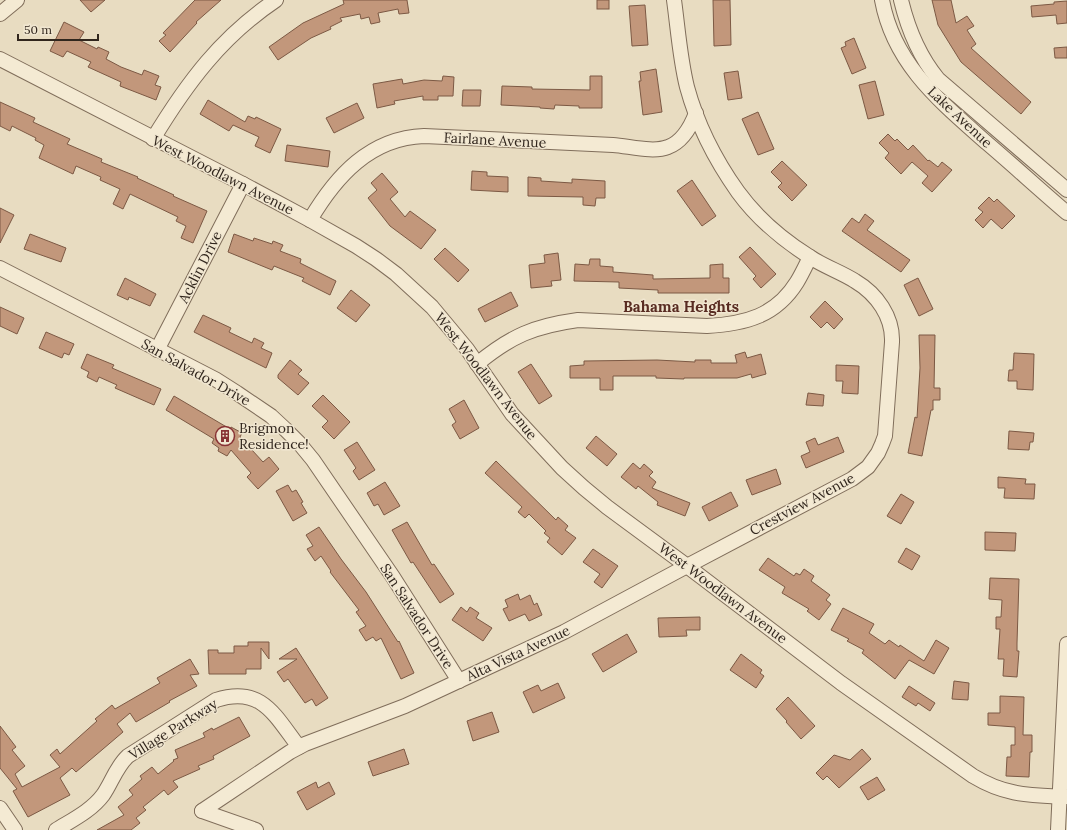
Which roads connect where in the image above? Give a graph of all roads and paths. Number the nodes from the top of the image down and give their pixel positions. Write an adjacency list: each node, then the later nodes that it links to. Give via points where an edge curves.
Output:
1 (17, 0): 6 (street)
2 (276, 0): 9 (street, via 250,19 217,50 186,87)
3 (674, 0): 8 (street, Crestview Avenue, via 687,86)
4 (882, 0): 12 (street, Lake Avenue, via 884,14 896,44 920,80)
5 (901, 0): 11 (street, Lake Avenue, via 911,34 938,79)
6 (0, 14)
7 (0, 59): 9 (street, West Woodlawn Avenue)
8 (696, 113): 13 (street, Fairlane Avenue, via 688,129 679,139 668,147 656,150 616,145 424,136 400,139 365,155 339,180); 14 (street, Crestview Avenue, via 714,152 739,194 771,228)
9 (153, 139): 10 (street, West Woodlawn Avenue)
10 (243, 184): 13 (street, West Woodlawn Avenue); 16 (street, Acklin Drive)
11 (1067, 190)
12 (1067, 213)
13 (310, 220): 17 (street, West Woodlawn Avenue, via 356,246 396,274 432,307)
14 (810, 257): 17 (street, via 798,280 783,299 764,314 753,318 707,326 578,320 562,322 517,336); 18 (street, Crestview Avenue, via 827,268 855,280 874,297 889,318 892,342 885,436 882,444 868,467 852,479)
15 (0, 268): 16 (street, San Salvador Drive)
16 (157, 350): 20 (street, San Salvador Drive, via 237,393 271,416 299,442 397,583)
17 (477, 364): 18 (street, West Woodlawn Avenue, via 512,414 562,468 607,507)
18 (687, 566): 20 (street, Alta Vista Avenue, via 564,632); 22 (street, West Woodlawn Avenue, via 841,683 973,776 1008,792)
19 (1067, 644): 22 (street)
20 (459, 681): 21 (street, Alta Vista Avenue, via 405,706)
21 (299, 747): 25 (street, Village Parkway, via 271,711 259,701 243,696 227,696 216,700 128,756 95,804); 26 (street, Alta Vista Avenue, via 202,811)
22 (1063, 797): 27 (street)
23 (0, 808): 24 (street)
24 (15, 830)
25 (56, 830)
26 (256, 830)
27 (1058, 830)

